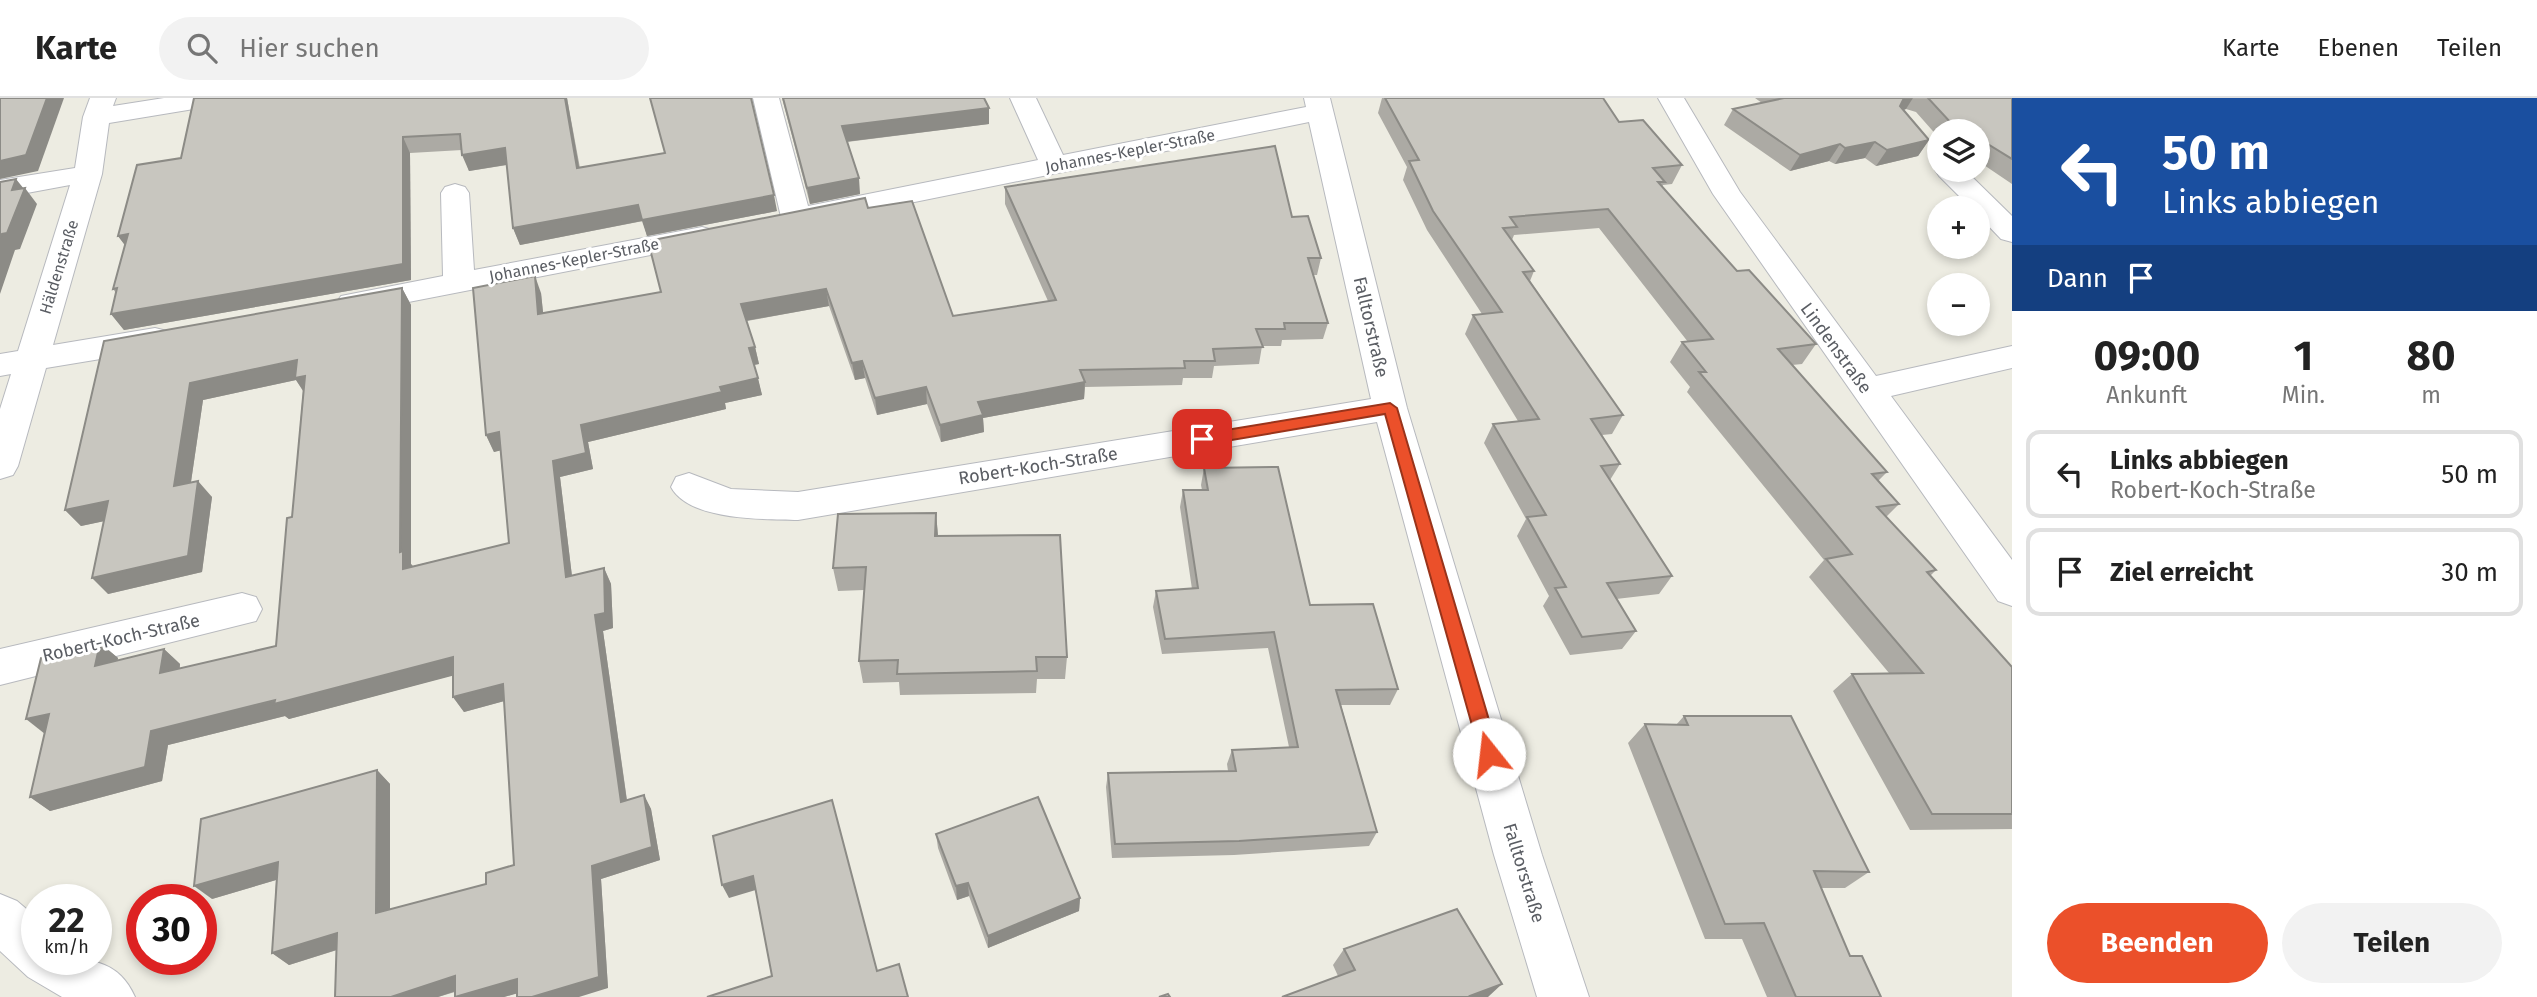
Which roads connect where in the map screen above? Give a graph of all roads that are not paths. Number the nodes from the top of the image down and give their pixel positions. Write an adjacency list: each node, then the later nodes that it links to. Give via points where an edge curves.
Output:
1 (212, 98): 6 (street)
2 (766, 98): 7 (street, Johannes-Kepler-Straße, via 782,220)
3 (1023, 98): 7 (street)
4 (1671, 98): 19 (street, Lindenstraße, via 1727,194)
5 (1319, 105): 7 (street, Johannes-Kepler-Straße); 20 (street, Falltorstraße)
6 (100, 107): 8 (street, Häldenstraße)
7 (1054, 166)
8 (88, 174): 10 (street); 18 (street, Häldenstraße)
9 (1962, 182): 13 (street)
10 (0, 189)
11 (455, 193): 14 (street)
12 (728, 230): 14 (street, Johannes-Kepler-Straße)
13 (2012, 233)
14 (459, 283): 15 (street, Johannes-Kepler-Straße)
15 (327, 307)
16 (181, 334): 18 (street)
17 (2012, 357): 19 (street)
18 (15, 362): 21 (street, Häldenstraße)
19 (1867, 390): 23 (street, Lindenstraße)
20 (1390, 408): 22 (street, Robert-Koch-Straße, via 798,506 727,503); 30 (street, Falltorstraße)
21 (0, 466)
22 (689, 487)
23 (2012, 590)
24 (242, 609): 25 (street, Robert-Koch-Straße)
25 (0, 667)
26 (0, 918): 27 (street)
27 (21, 937)
28 (73, 975): 29 (street)
29 (109, 997)
30 (1563, 997)

